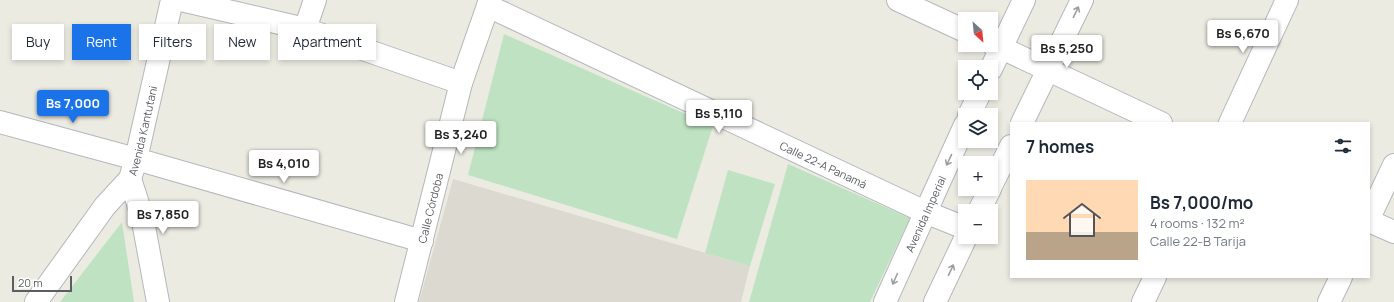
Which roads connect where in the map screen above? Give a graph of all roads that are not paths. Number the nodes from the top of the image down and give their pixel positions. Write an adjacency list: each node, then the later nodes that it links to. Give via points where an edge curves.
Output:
1 (172, 0): 24 (street, Avenida Kantutani)
2 (181, 0): 9 (street)
3 (315, 0): 10 (street)
4 (898, 0): 11 (street)
5 (1024, 0): 12 (street)
6 (1082, 0): 15 (street, one-way to 6)
7 (1287, 0): 20 (street)
8 (489, 3): 16 (street, Calle Córdoba); 26 (street, Calle 22-A Panamá)
9 (284, 24)
10 (307, 24)
11 (958, 28)
12 (998, 43)
13 (998, 47): 15 (street)
14 (376, 54): 16 (street)
15 (1048, 70): 18 (street); 19 (street)
16 (461, 83): 31 (street, Calle Córdoba)
17 (0, 122): 24 (street)
18 (1022, 122)
19 (1159, 122)
20 (1230, 122)
21 (958, 140): 26 (street, Avenida Imperial, one-way to 26)
22 (1010, 148): 25 (street)
23 (1394, 165): 27 (street)
24 (133, 169): 31 (street); 35 (street, Avenida Kantutani); 36 (street)
25 (998, 172)
26 (925, 212): 29 (street, Calle 22-A Panamá); 38 (street, Avenida Imperial, one-way to 38)
27 (1370, 217)
28 (1370, 220): 30 (street)
29 (958, 225)
30 (1394, 232)
31 (422, 241): 37 (street, Calle Córdoba)
32 (963, 244): 39 (street, one-way to 32)
33 (1155, 278): 40 (street)
34 (1341, 278): 41 (street)
35 (36, 302)
36 (158, 302)
37 (406, 302)
38 (885, 302)
39 (935, 302)
40 (1143, 302)
41 (1329, 302)

